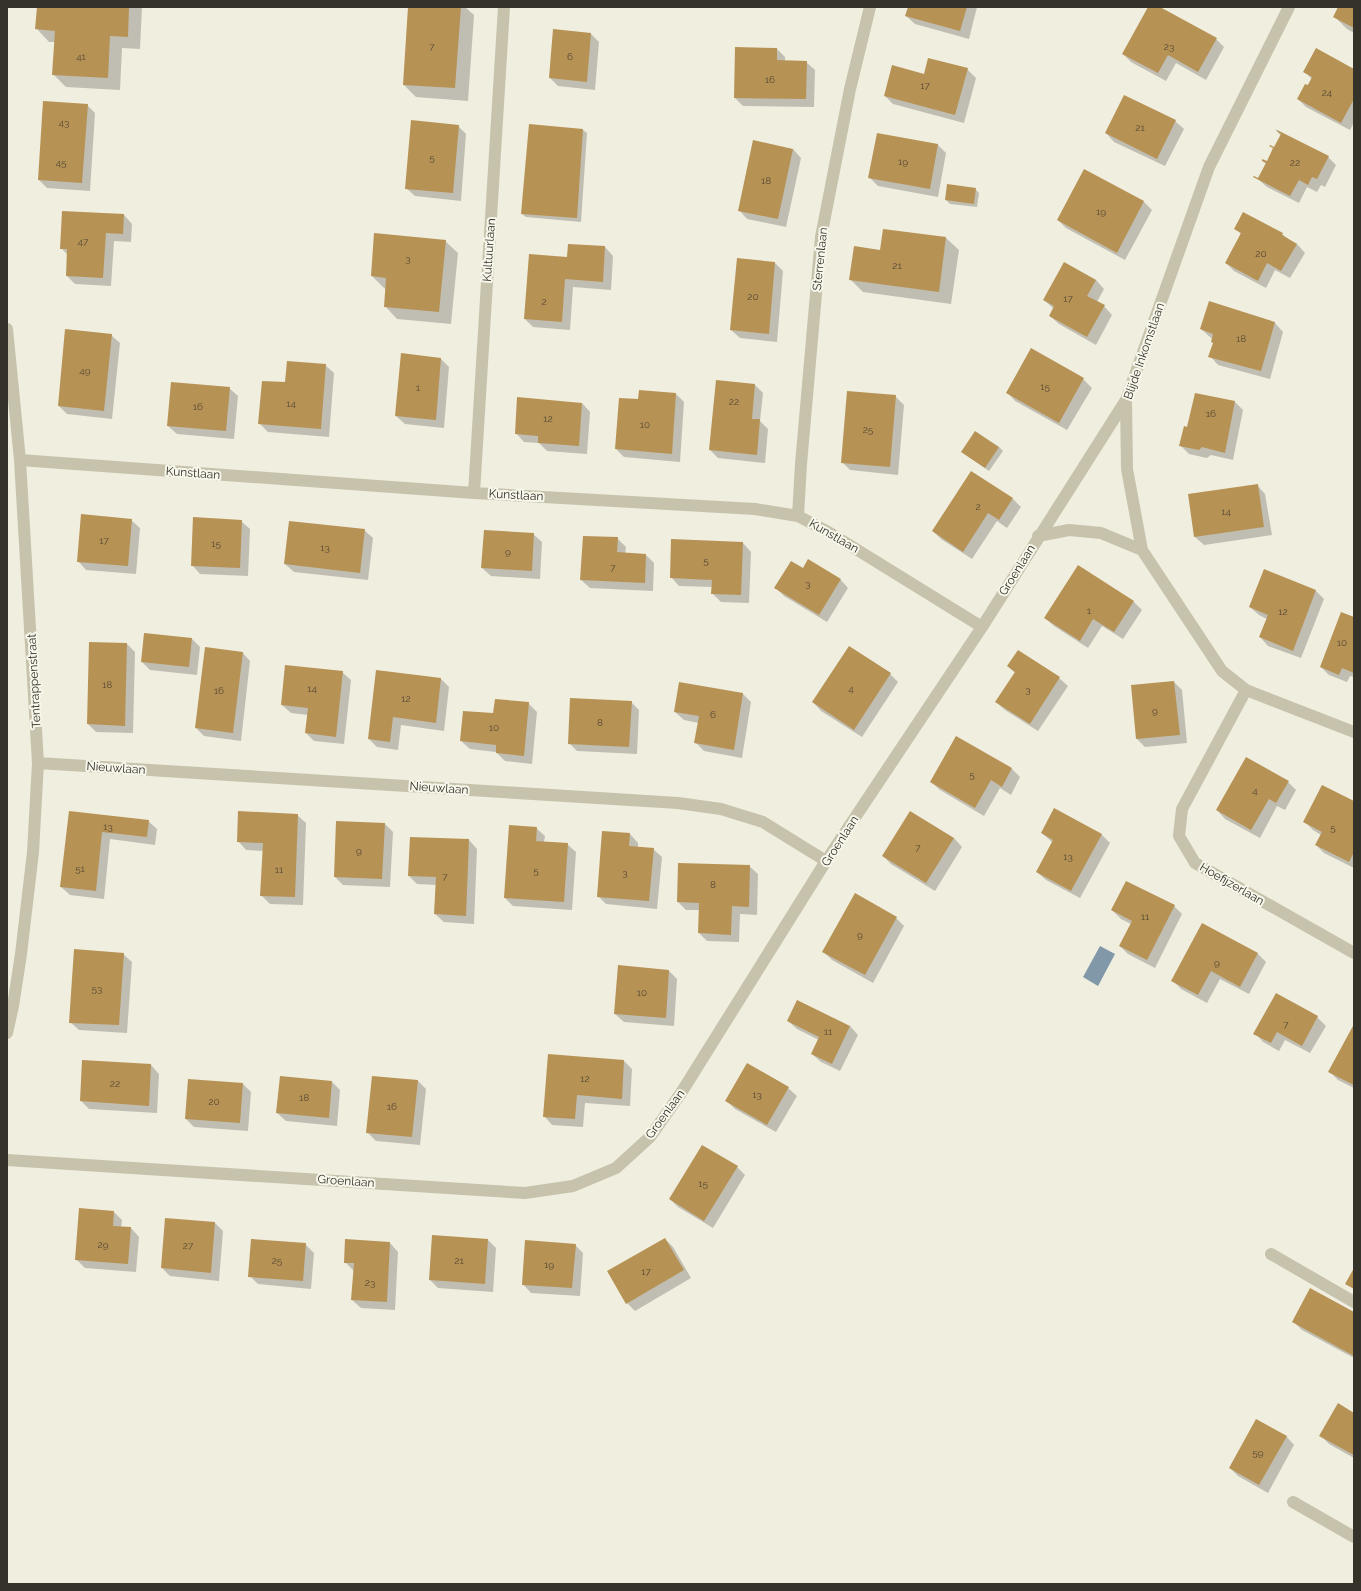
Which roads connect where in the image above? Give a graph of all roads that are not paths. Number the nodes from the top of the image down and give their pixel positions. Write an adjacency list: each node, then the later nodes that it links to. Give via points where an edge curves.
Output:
1 (504, 7): 7 (street, Kultuurlaan)
2 (870, 7): 8 (street, Sterrenlaan, via 850,88 821,237)
3 (1289, 7): 5 (street, Blijde Inkomstlaan, via 1209,167)
4 (7, 328): 6 (street, Tentrappenstraat)
5 (1126, 400): 9 (street, Groenlaan); 10 (street, Blijde Inkomstlaan, via 1127,469)
6 (20, 460): 7 (street, Kunstlaan); 14 (street, Tentrappenstraat)
7 (474, 493): 8 (street, Kunstlaan, via 755,509)
8 (798, 516): 11 (street, Kunstlaan)
9 (1038, 536): 10 (street, Groenlaan, via 1069,530 1101,533); 11 (street, Groenlaan)
10 (1142, 550): 12 (street, Blijde Inkomstlaan, via 1222,670)
11 (982, 627): 15 (street, Groenlaan)
12 (1246, 690): 13 (street, Blijde Inkomstlaan); 16 (street, Hoefijzerlaan, via 1182,809 1179,836 1195,863)
13 (1354, 732)
14 (38, 763): 15 (street, Nieuwlaan, via 678,803 721,809 763,822); 17 (street, Tentrappenstraat, via 31,868 21,954)
15 (826, 861): 18 (street, Groenlaan, via 681,1093 650,1137 616,1168 573,1186 525,1193)
16 (1354, 953)
17 (7, 1033)
18 (7, 1160)
19 (1271, 1254): 20 (street)
20 (1354, 1302)
21 (1293, 1502): 22 (street)
22 (1354, 1537)

